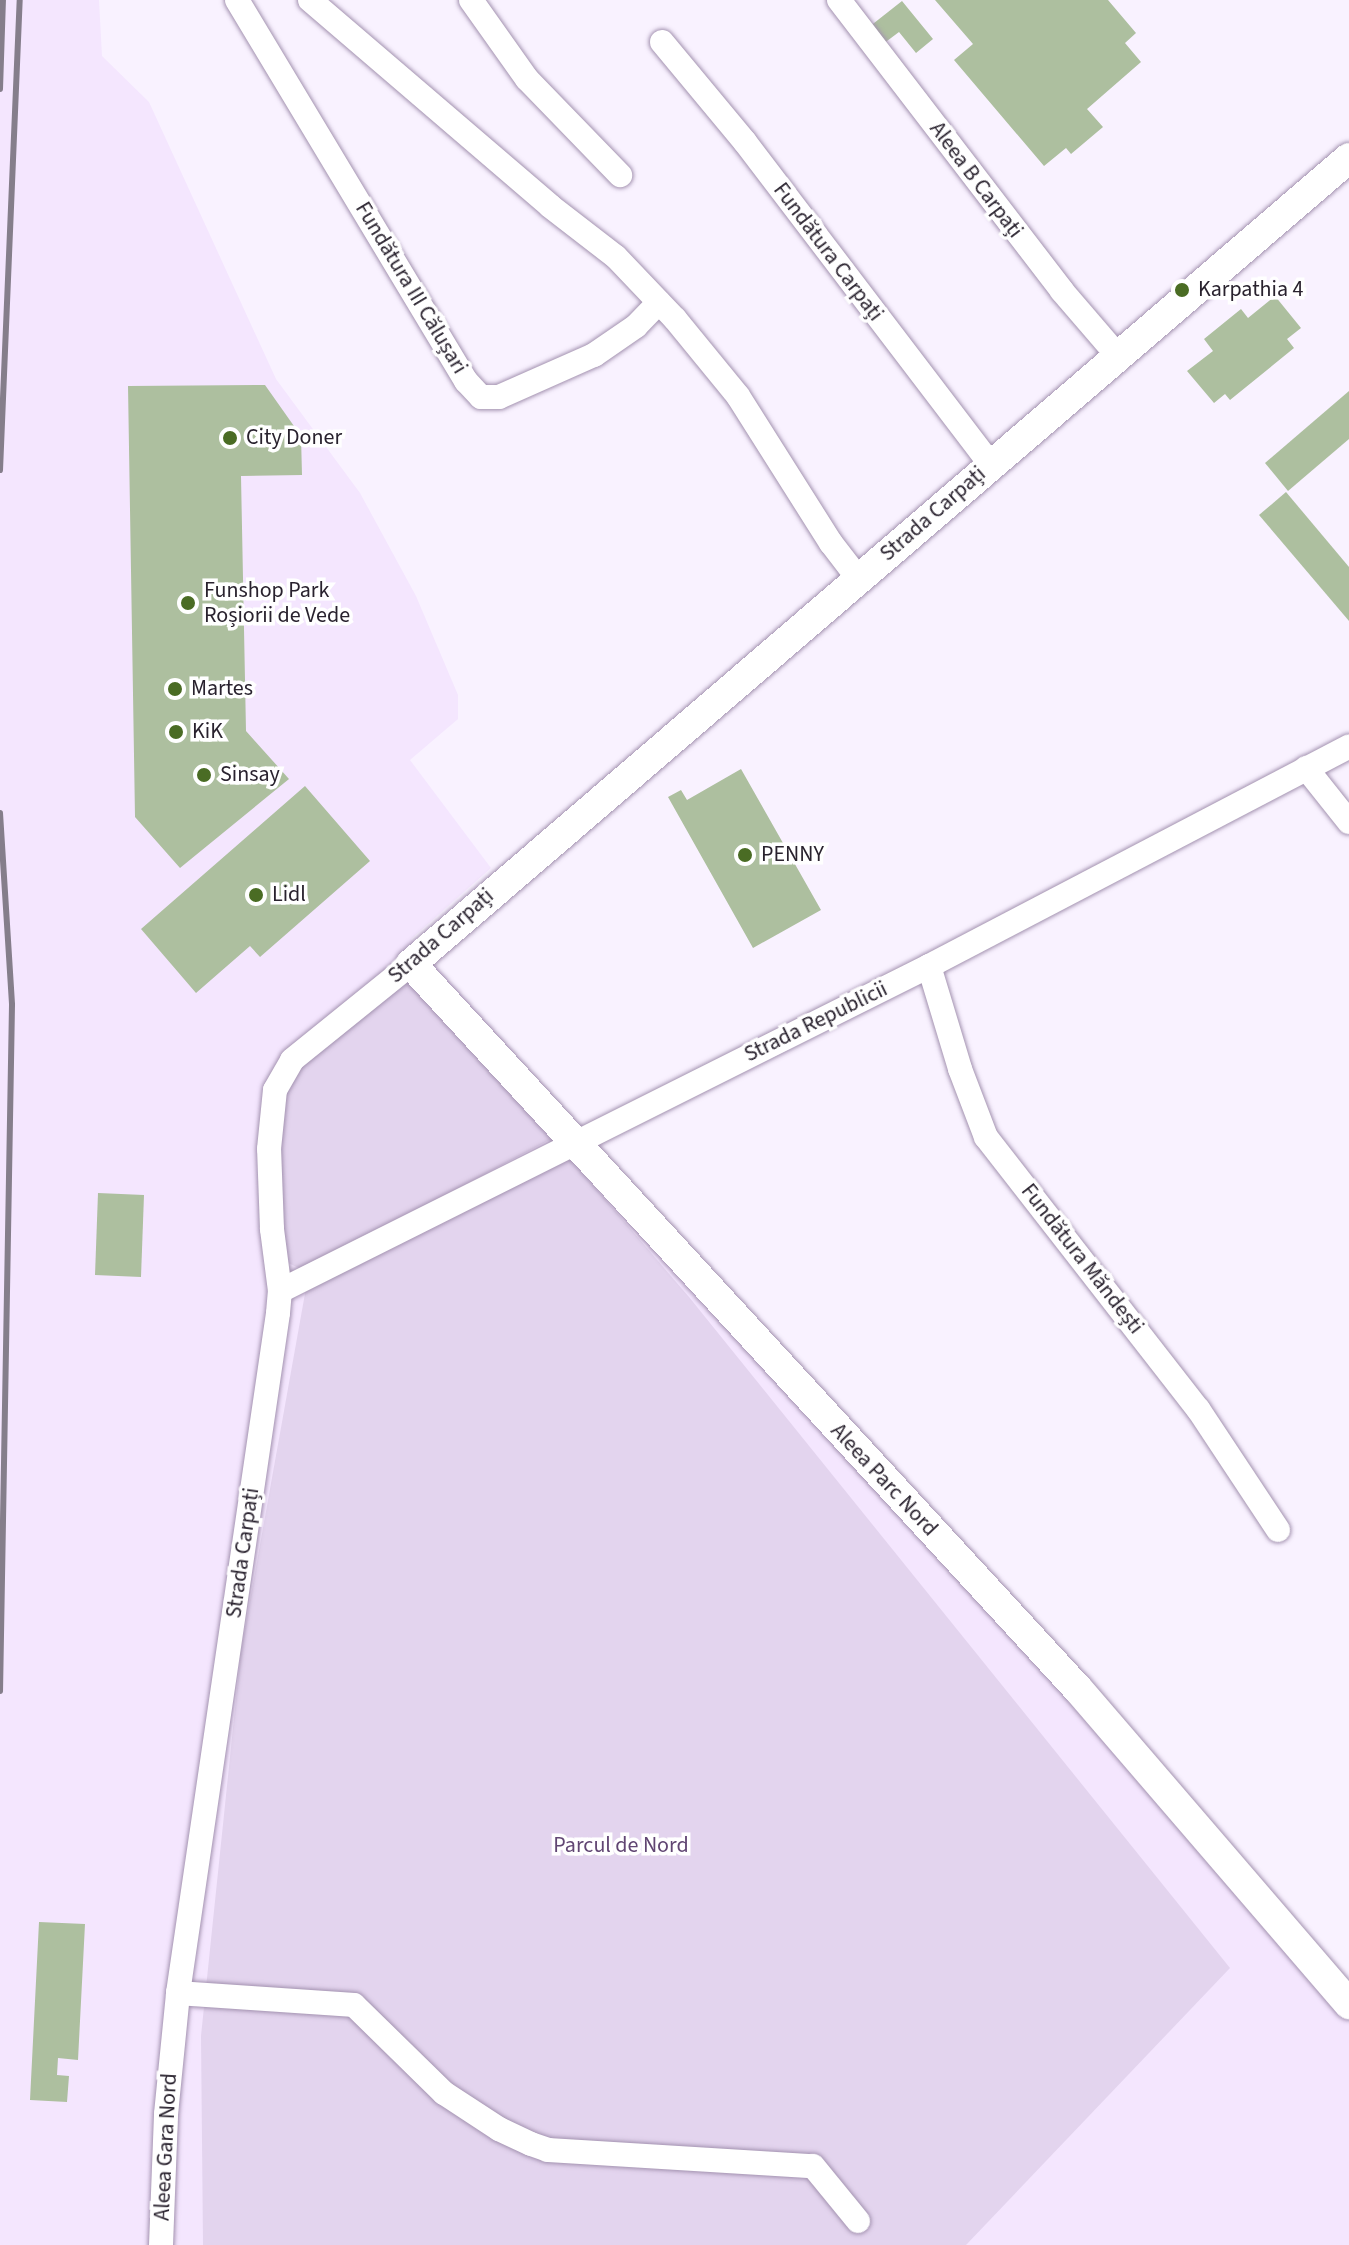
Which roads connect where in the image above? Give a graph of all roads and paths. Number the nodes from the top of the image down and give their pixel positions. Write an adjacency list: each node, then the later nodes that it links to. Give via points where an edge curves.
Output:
1 (237, 0): 8 (street, Fundătura III Călușari, via 466,381 481,397 499,397 594,355 636,326)
2 (310, 0): 8 (street, via 616,257)
3 (471, 0): 7 (street, via 527,79)
4 (839, 0): 9 (street, Aleea B Carpați, via 1052,279)
5 (662, 42): 10 (street, Fundătura Carpați, via 745,142)
6 (1349, 158): 9 (street, Strada Carpați)
7 (620, 175)
8 (659, 302): 11 (street, via 738,396)
9 (1118, 356): 10 (street, Strada Carpați)
10 (991, 465): 11 (street, Strada Carpați)
11 (858, 578): 15 (street, Strada Carpați)
12 (1349, 746): 13 (street, Strada Republicii)
13 (1306, 768): 14 (street); 16 (street, Strada Republicii)
14 (1349, 822)
15 (411, 964): 17 (street, Aleea Parc Nord); 18 (street, Strada Carpați, via 292,1060 275,1090 269,1149)
16 (929, 966): 17 (street, Strada Republicii); 19 (street, Fundătura Măndești, via 986,1137 1198,1409)
17 (577, 1141): 18 (street, Strada Republicii); 21 (street, Aleea Parc Nord, via 694,1276 1078,1689)
18 (280, 1291): 20 (street, Strada Carpați)
19 (1278, 1530)
20 (178, 1993): 22 (street, Strada Carpați); 23 (street, via 354,2005 444,2093 531,2144 548,2150 813,2166)
21 (1349, 2004)
22 (171, 2048): 24 (street, Aleea Gara Nord)
23 (858, 2221)
24 (161, 2245)

